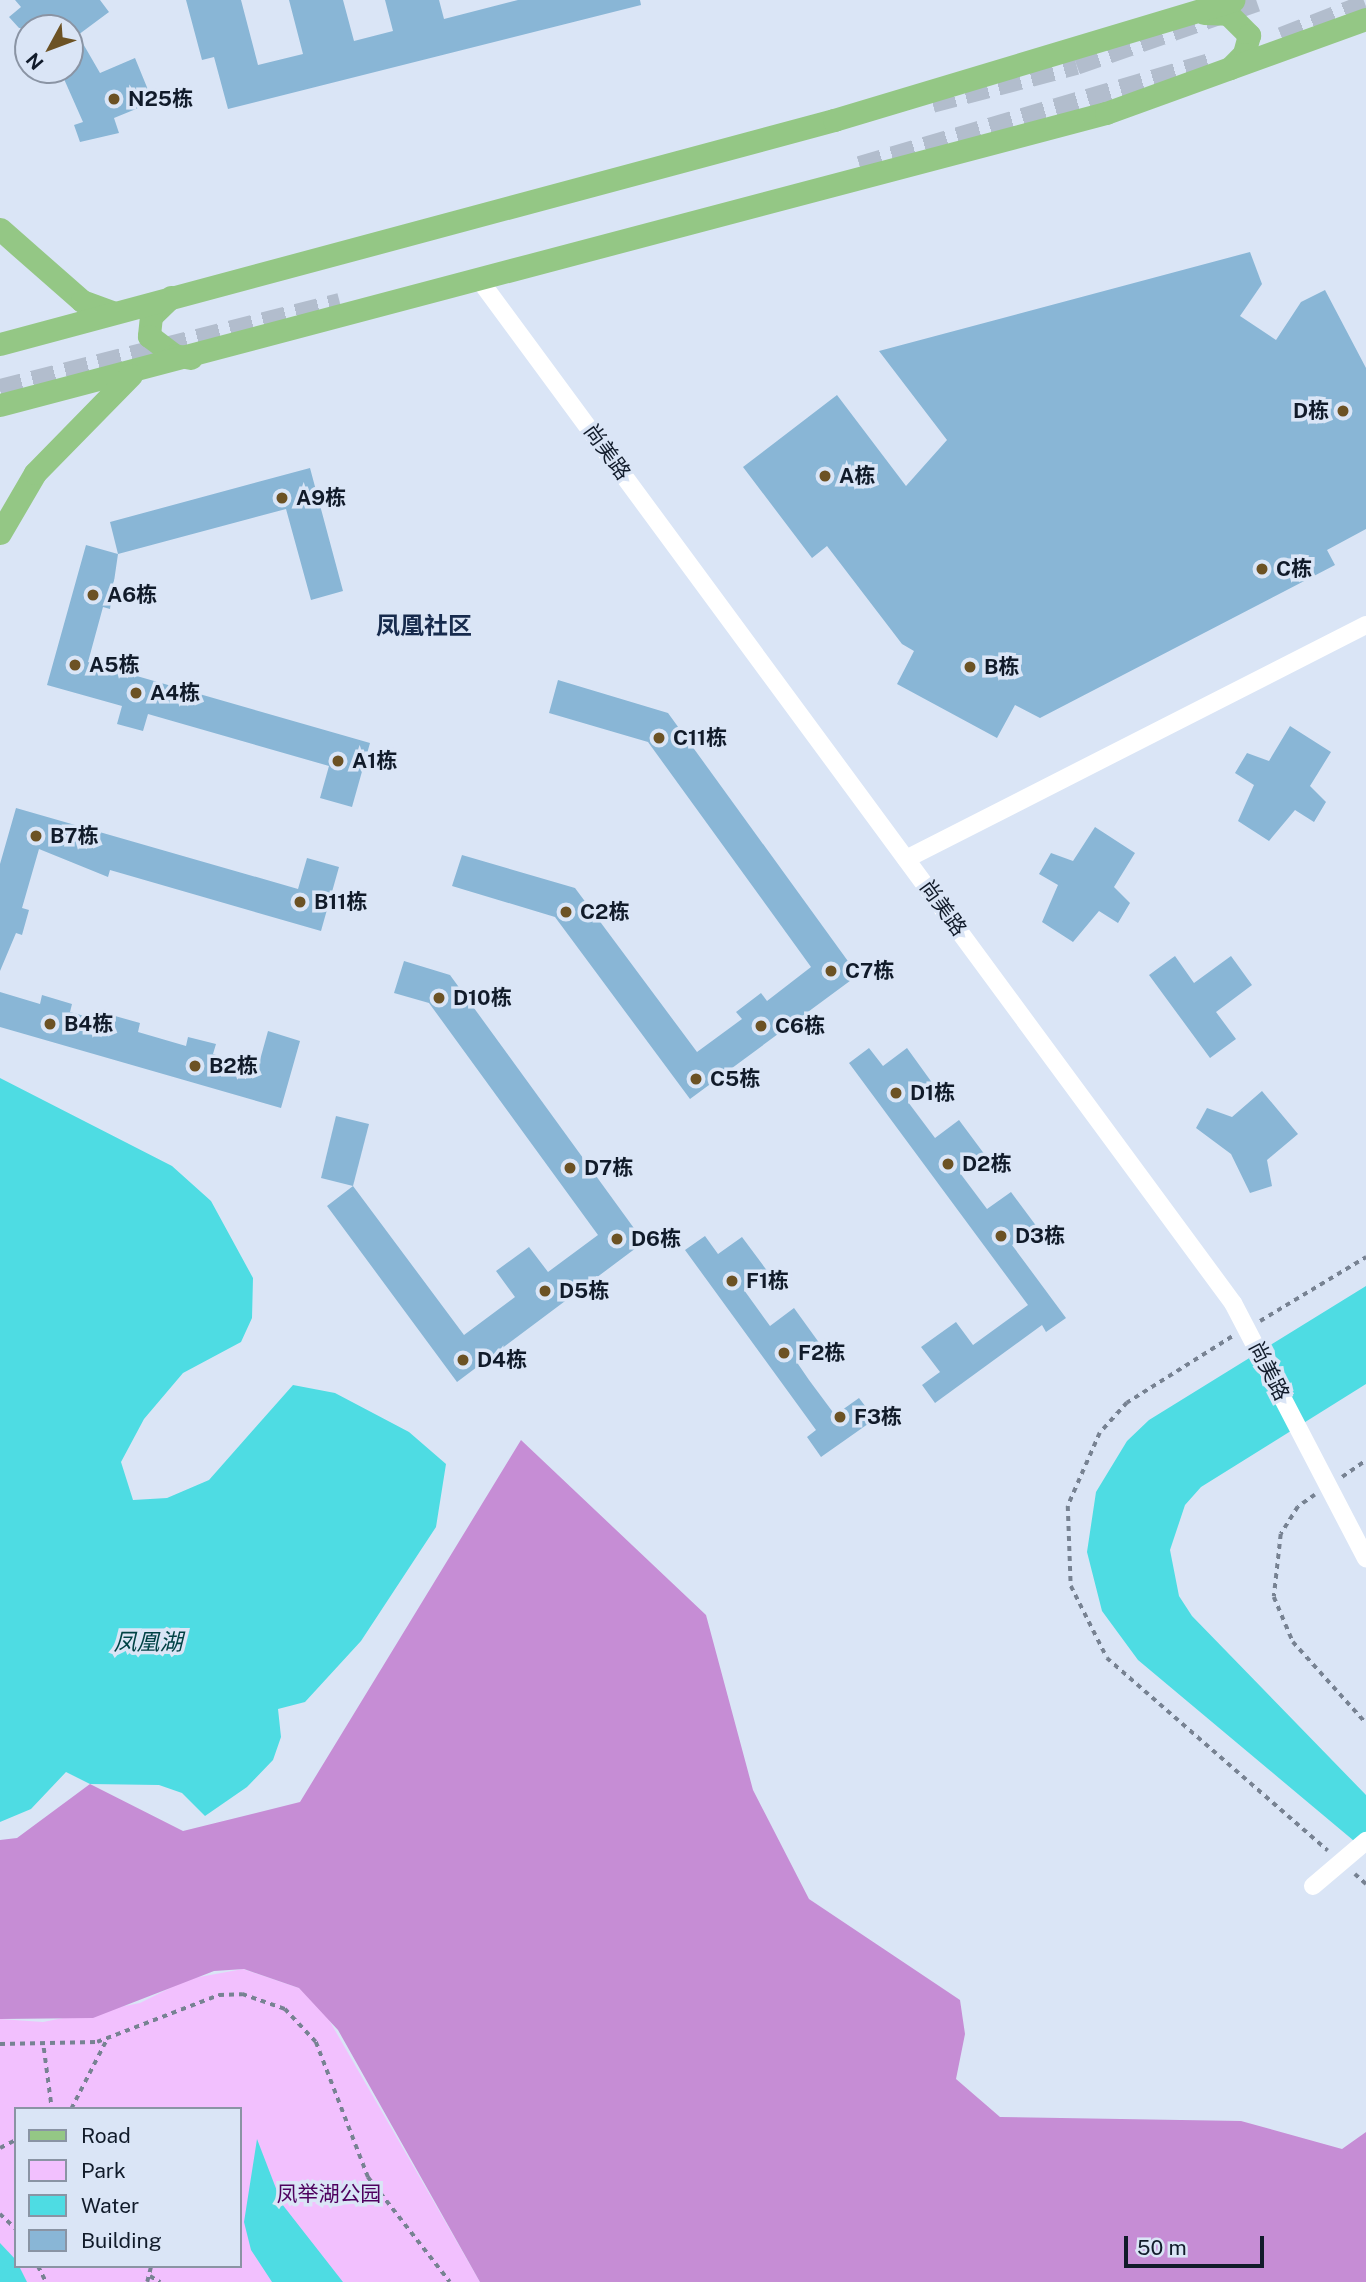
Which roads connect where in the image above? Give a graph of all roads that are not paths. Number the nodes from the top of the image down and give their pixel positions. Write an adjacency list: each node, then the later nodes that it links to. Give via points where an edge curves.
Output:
1 (1233, 0): 2 (main road)
2 (1202, 13): 6 (main road, via 1228,14 1249,35 1244,54); 9 (main road, via 834,120)
3 (1366, 19): 4 (main road)
4 (1332, 32): 5 (main road); 6 (main road)
5 (1366, 37)
6 (1230, 68): 8 (main road, via 1106,113)
7 (0, 229): 10 (main road, via 82,301)
8 (481, 282): 12 (main road); 17 (street, 尚美路)
9 (176, 293): 10 (main road); 12 (main road, via 151,316 149,337 174,355)
10 (112, 312): 11 (main road)
11 (0, 345)
12 (191, 358): 13 (main road)
13 (133, 373): 14 (main road); 15 (main road, via 35,473)
14 (0, 405)
15 (0, 533)
16 (1366, 625): 17 (street)
17 (906, 859): 18 (street, 尚美路, via 1233,1303)
18 (1366, 1559)
19 (1366, 1841): 20 (street)
20 (1313, 1886)

